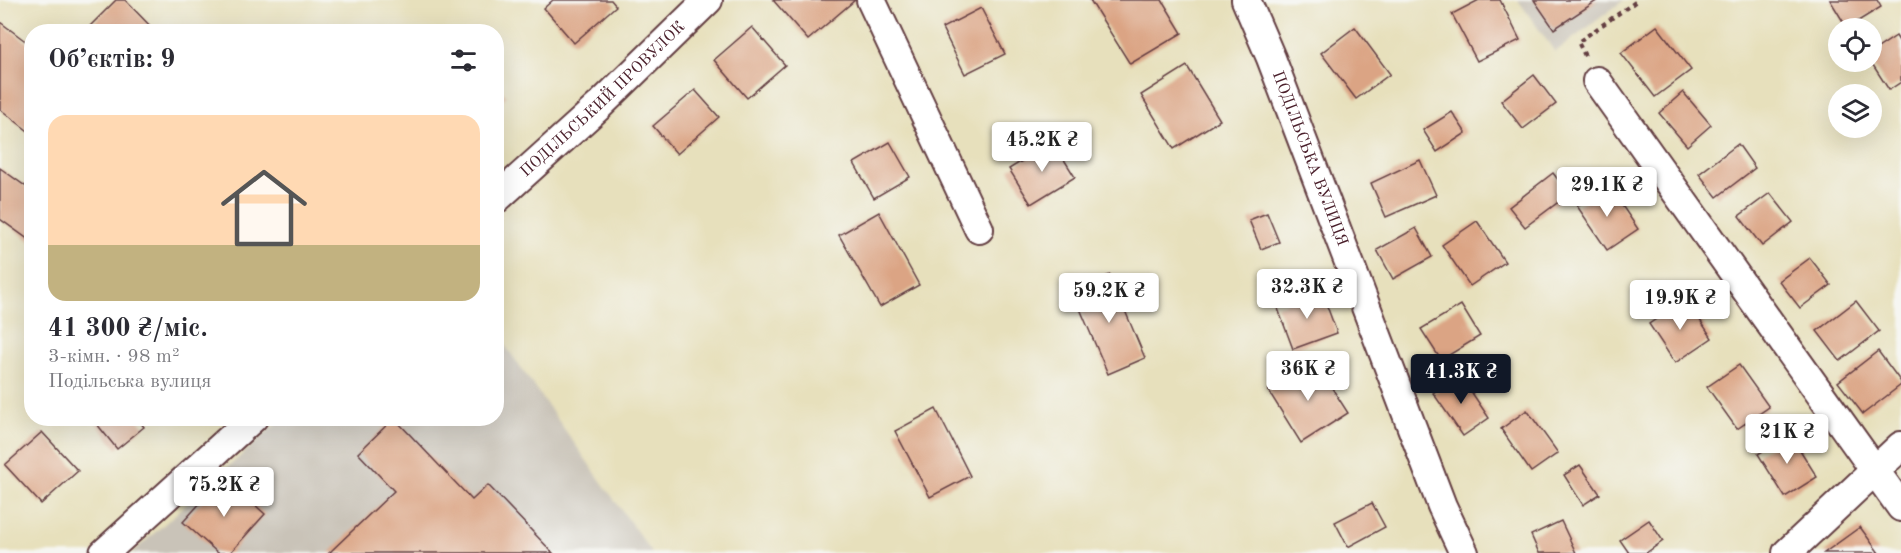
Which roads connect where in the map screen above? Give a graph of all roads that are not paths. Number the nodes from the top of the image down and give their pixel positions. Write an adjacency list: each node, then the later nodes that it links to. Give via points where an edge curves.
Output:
1 (708, 0): 5 (street, ПОДІЛЬСЬКИЙ ПРОВУЛОК)
2 (871, 0): 6 (street)
3 (1246, 0): 12 (street, ПОДІЛЬСЬКА ВУЛИЦЯ, via 1442,506)
4 (1597, 81): 9 (street)
5 (504, 192)
6 (979, 229)
7 (244, 426): 11 (street)
8 (1901, 446): 9 (street)
9 (1875, 471): 10 (street); 13 (street)
10 (1901, 507)
11 (104, 553)
12 (1464, 553)
13 (1787, 553)

